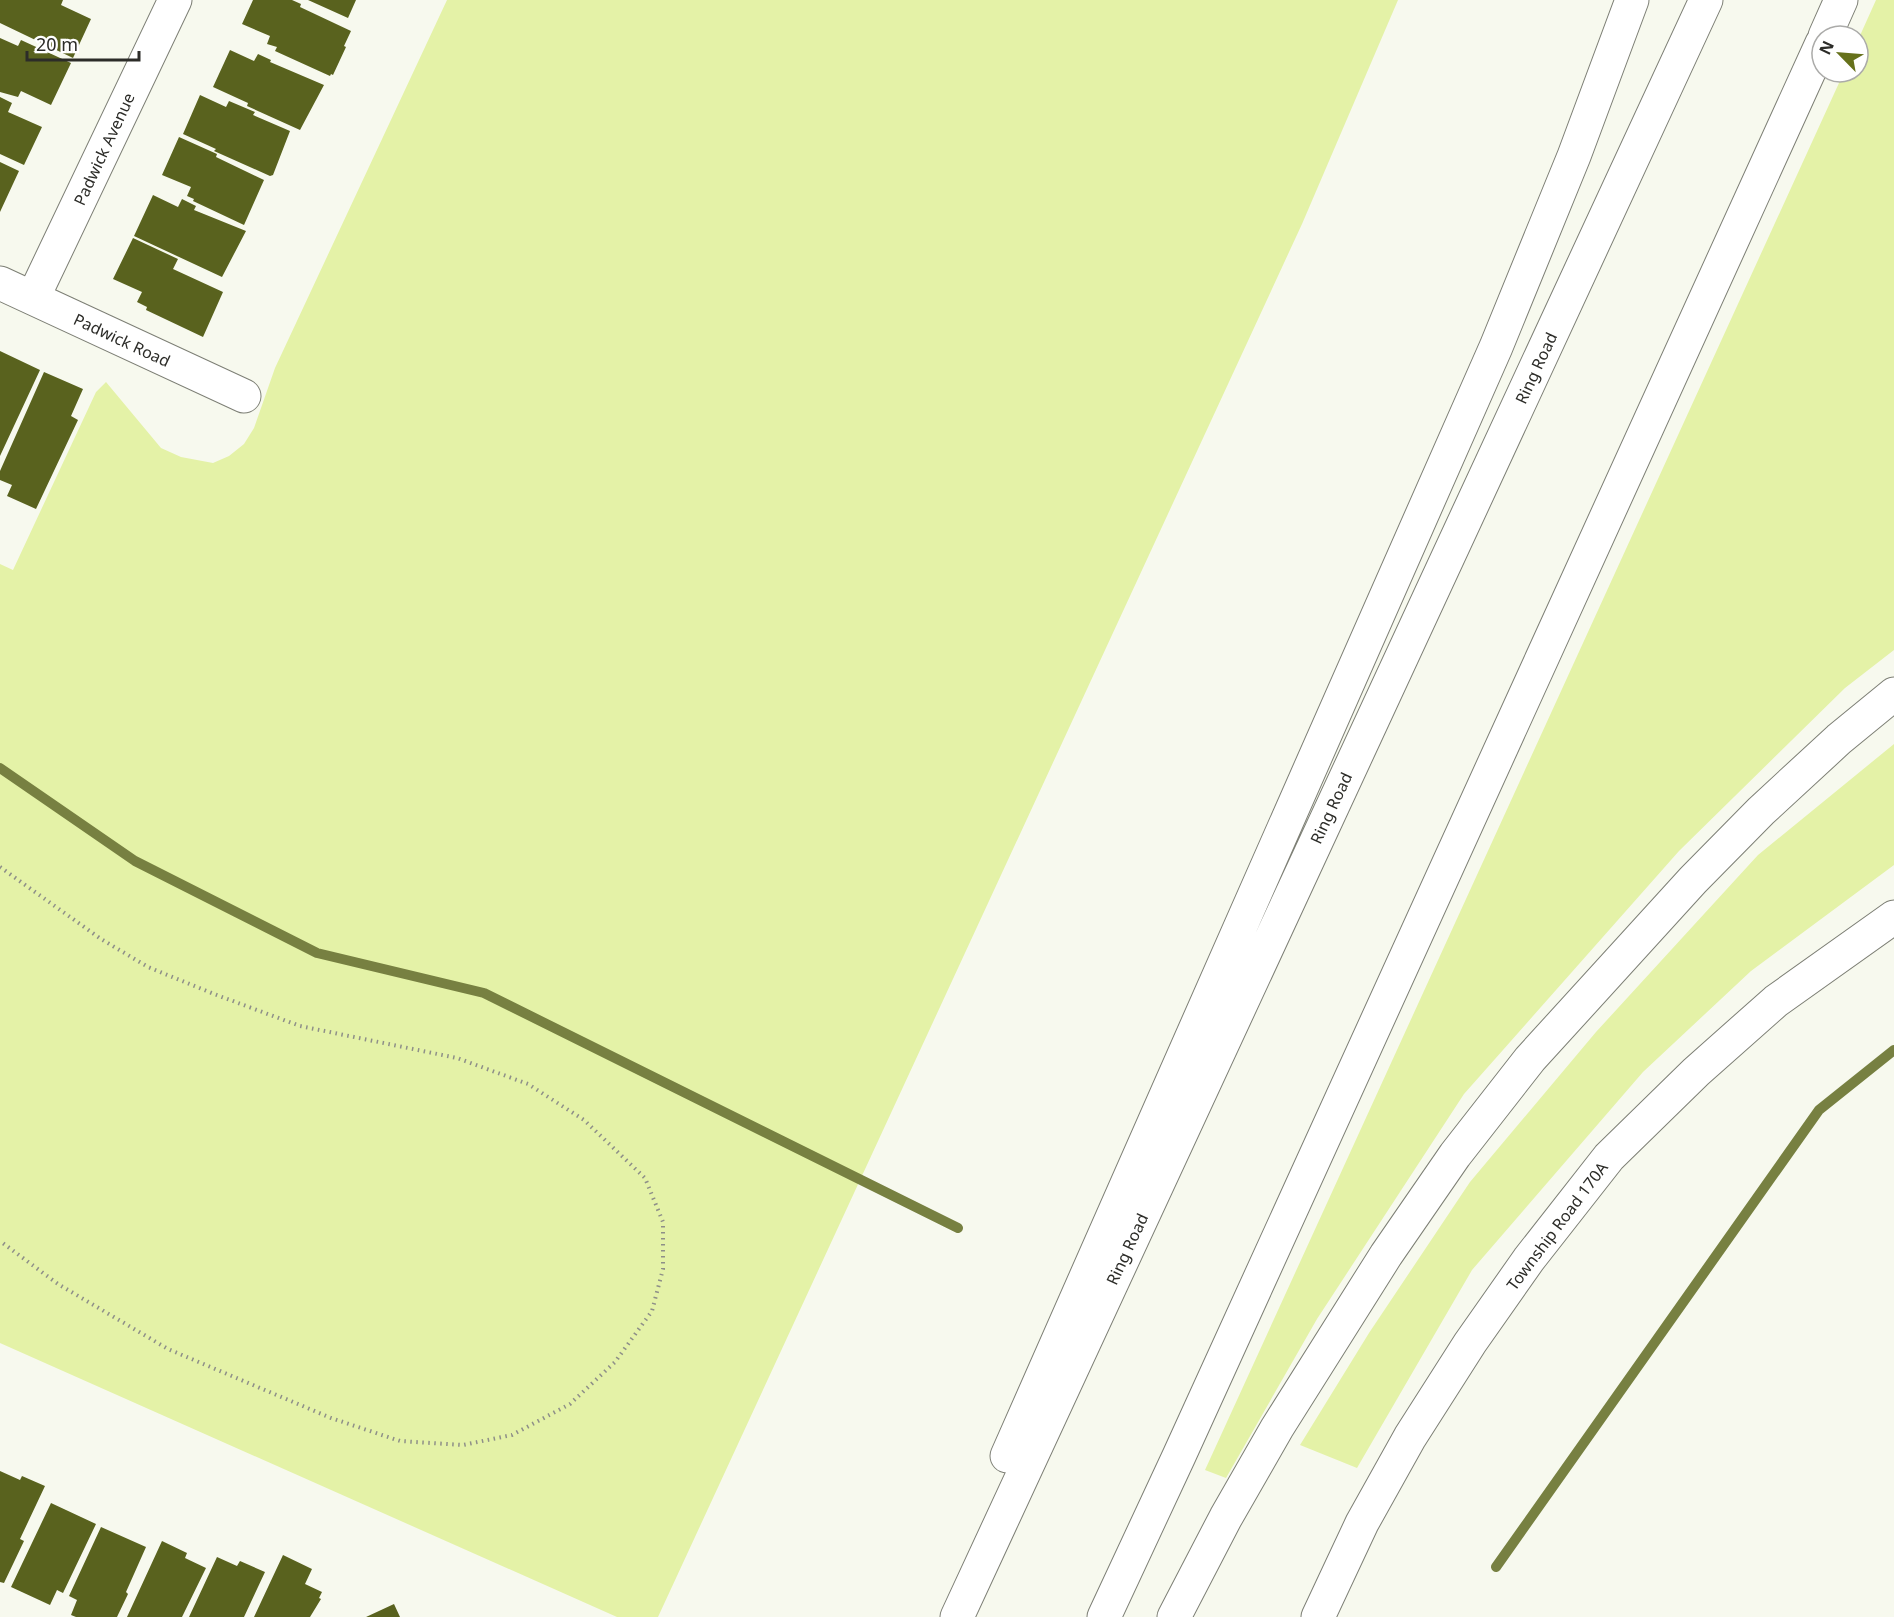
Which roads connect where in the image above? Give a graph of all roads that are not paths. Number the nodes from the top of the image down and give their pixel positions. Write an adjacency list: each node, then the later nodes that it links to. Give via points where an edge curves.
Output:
1 (175, 0): 8 (main road, Padwick Avenue)
2 (1632, 0): 12 (main road, via 1496,347)
3 (1706, 0): 13 (main road, Ring Road)
4 (1841, 0): 5 (main road)
5 (1830, 24)
6 (1810, 69): 14 (main road)
7 (0, 283): 8 (main road, Padwick Road)
8 (33, 298): 9 (main road, Padwick Road)
9 (244, 396)
10 (1894, 694): 15 (main road, via 1839,739 1700,873 1523,1068 1455,1155 1386,1255 1277,1428)
11 (1894, 917): 16 (main road, Township Road 170A, via 1776,1001 1609,1157 1529,1259 1410,1437 1362,1523)
12 (936, 1617)
13 (957, 1617)
14 (1104, 1617)
15 (1174, 1617)
16 (1318, 1617)

